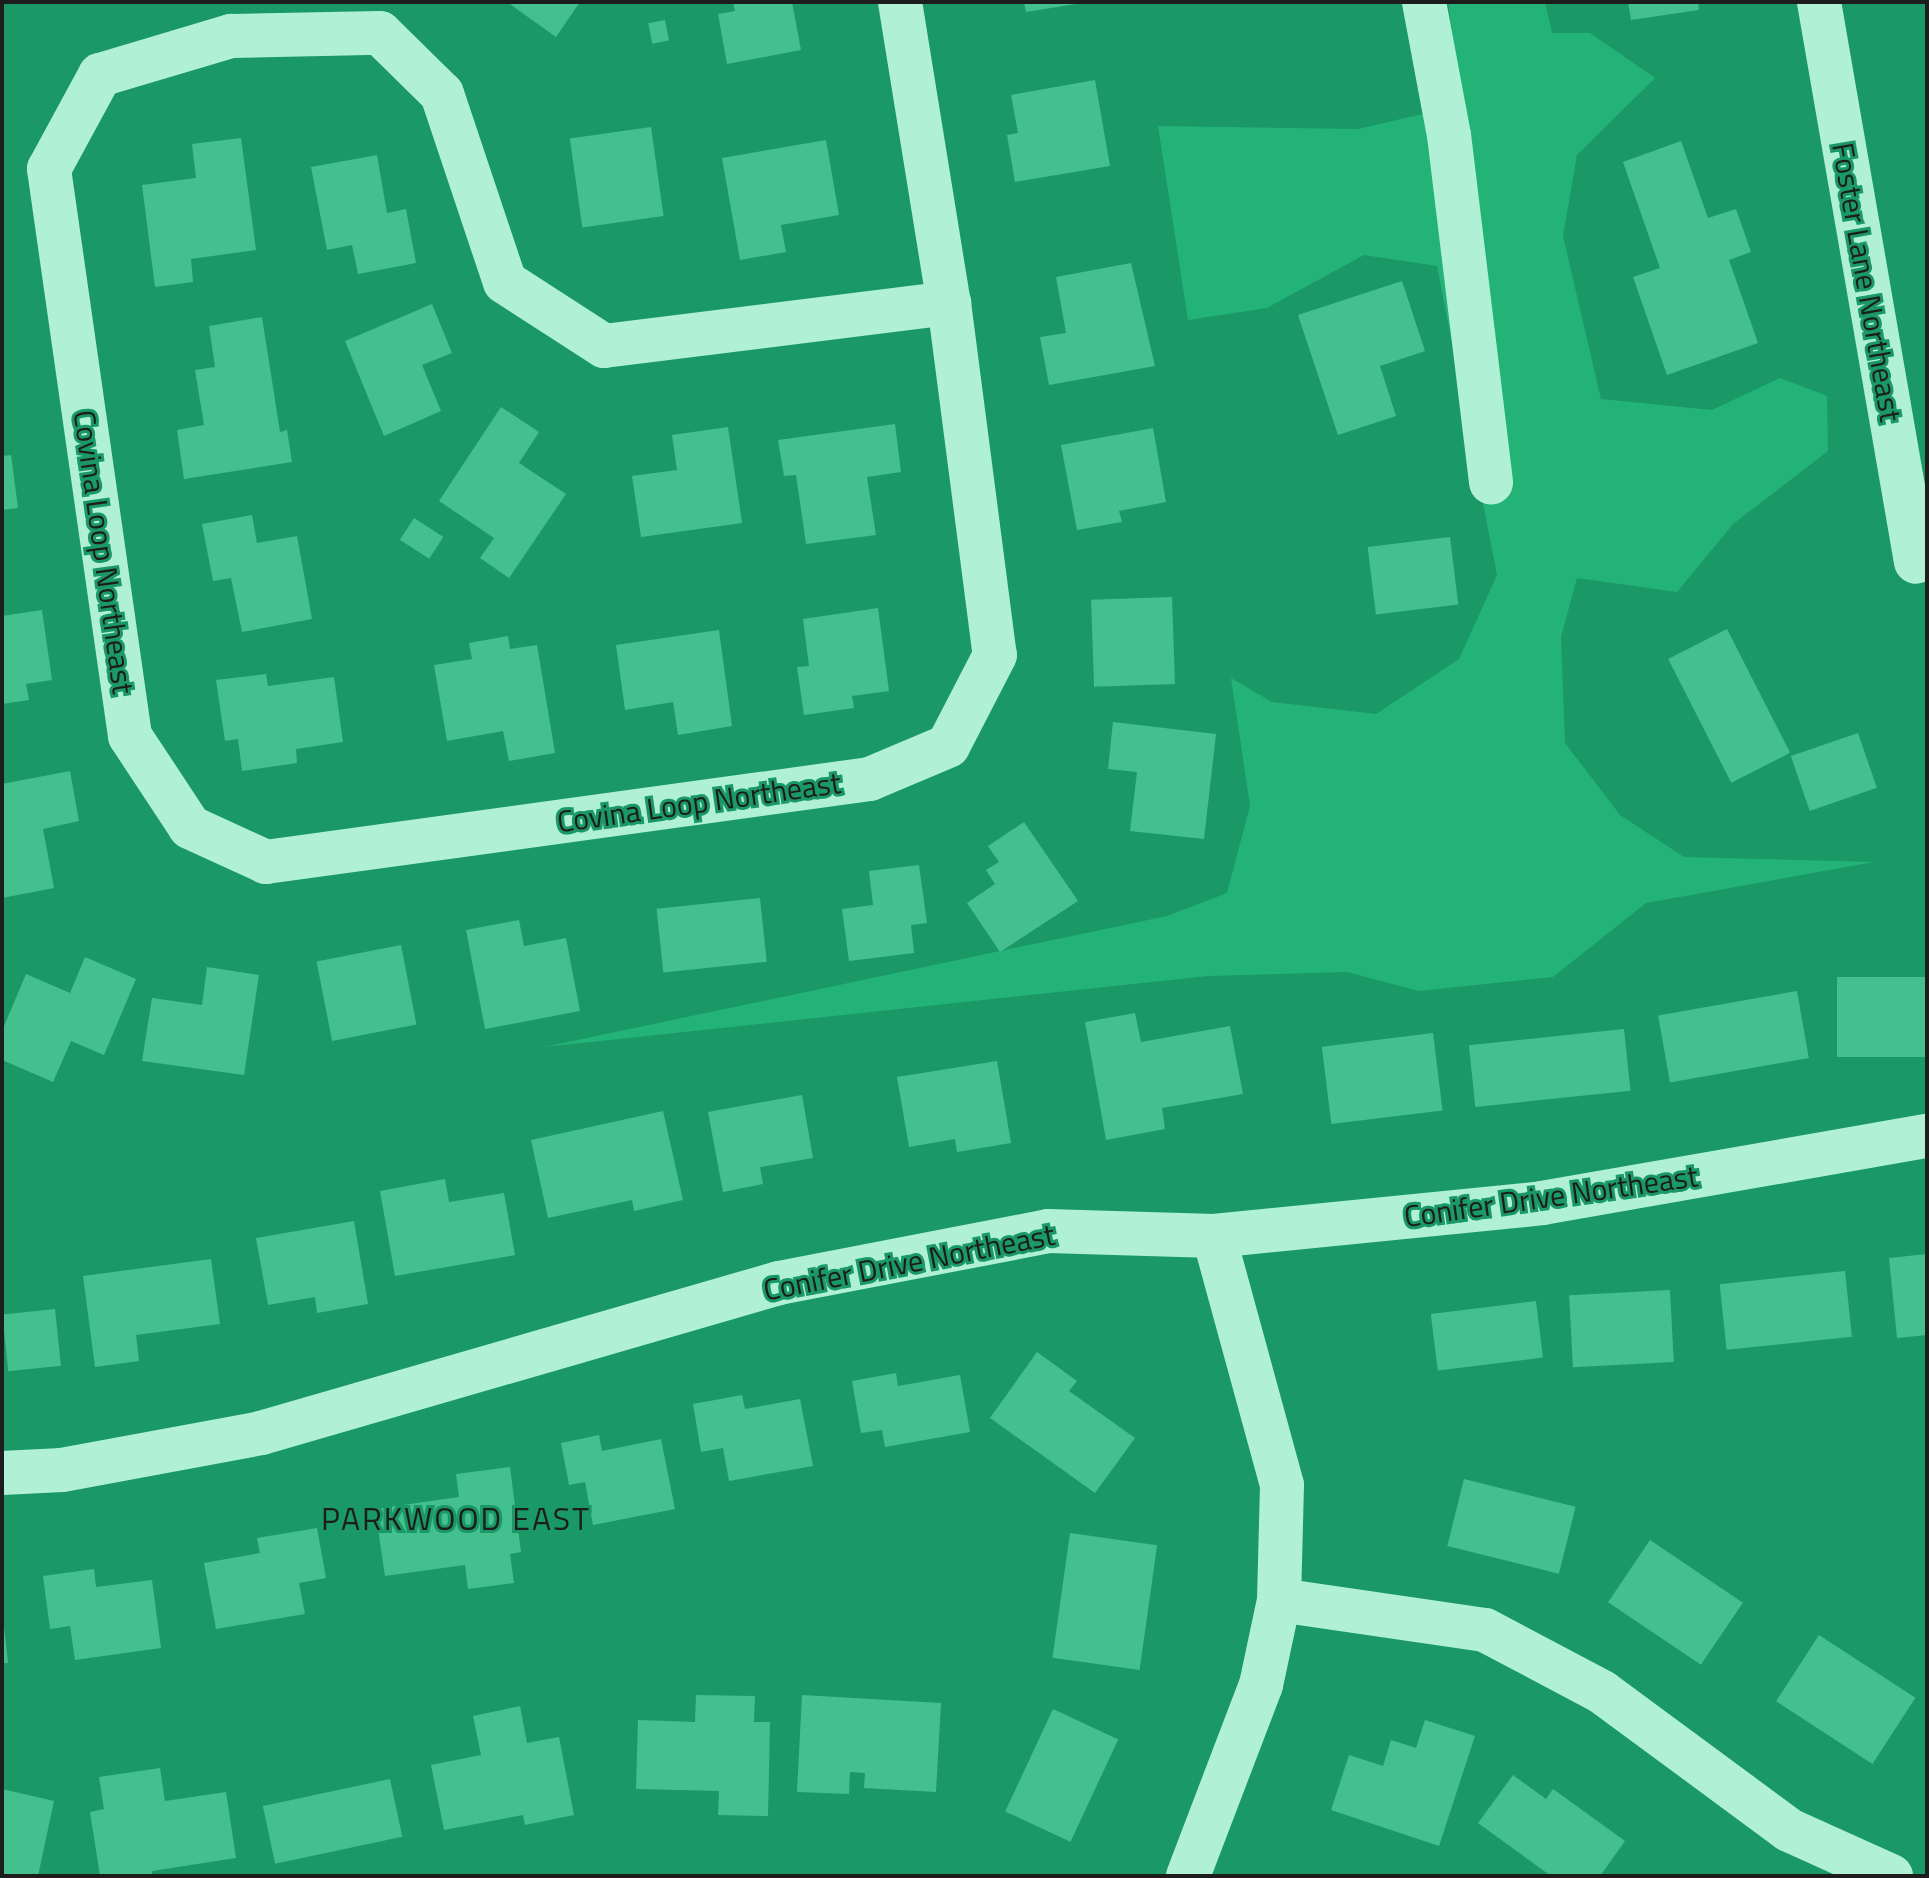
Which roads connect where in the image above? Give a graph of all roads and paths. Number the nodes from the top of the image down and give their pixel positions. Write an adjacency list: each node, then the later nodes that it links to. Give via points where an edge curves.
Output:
1 (900, 2): 4 (street, Covina Loop Northeast)
2 (1424, 2): 5 (street, via 1449,135)
3 (1819, 2): 6 (street, Foster Lane Northeast)
4 (949, 303): 4 (street, Covina Loop Northeast, via 604,346 505,282 442,94 380,33 231,36 100,75 49,169 130,736 190,827 266,862 870,779 948,746 995,655)
5 (1491, 482)
6 (1916, 562)
7 (1927, 1136): 8 (street, Conifer Drive Northeast, via 1542,1203)
8 (1214, 1236): 9 (street, Conifer Drive Northeast, via 1048,1231 839,1271 779,1283 261,1433 62,1470); 10 (street, via 1282,1485)
9 (2, 1473)
10 (1279, 1600): 11 (street, via 1261,1685); 12 (street, via 1485,1630 1602,1692 1789,1830)
11 (1188, 1876)
12 (1891, 1876)

